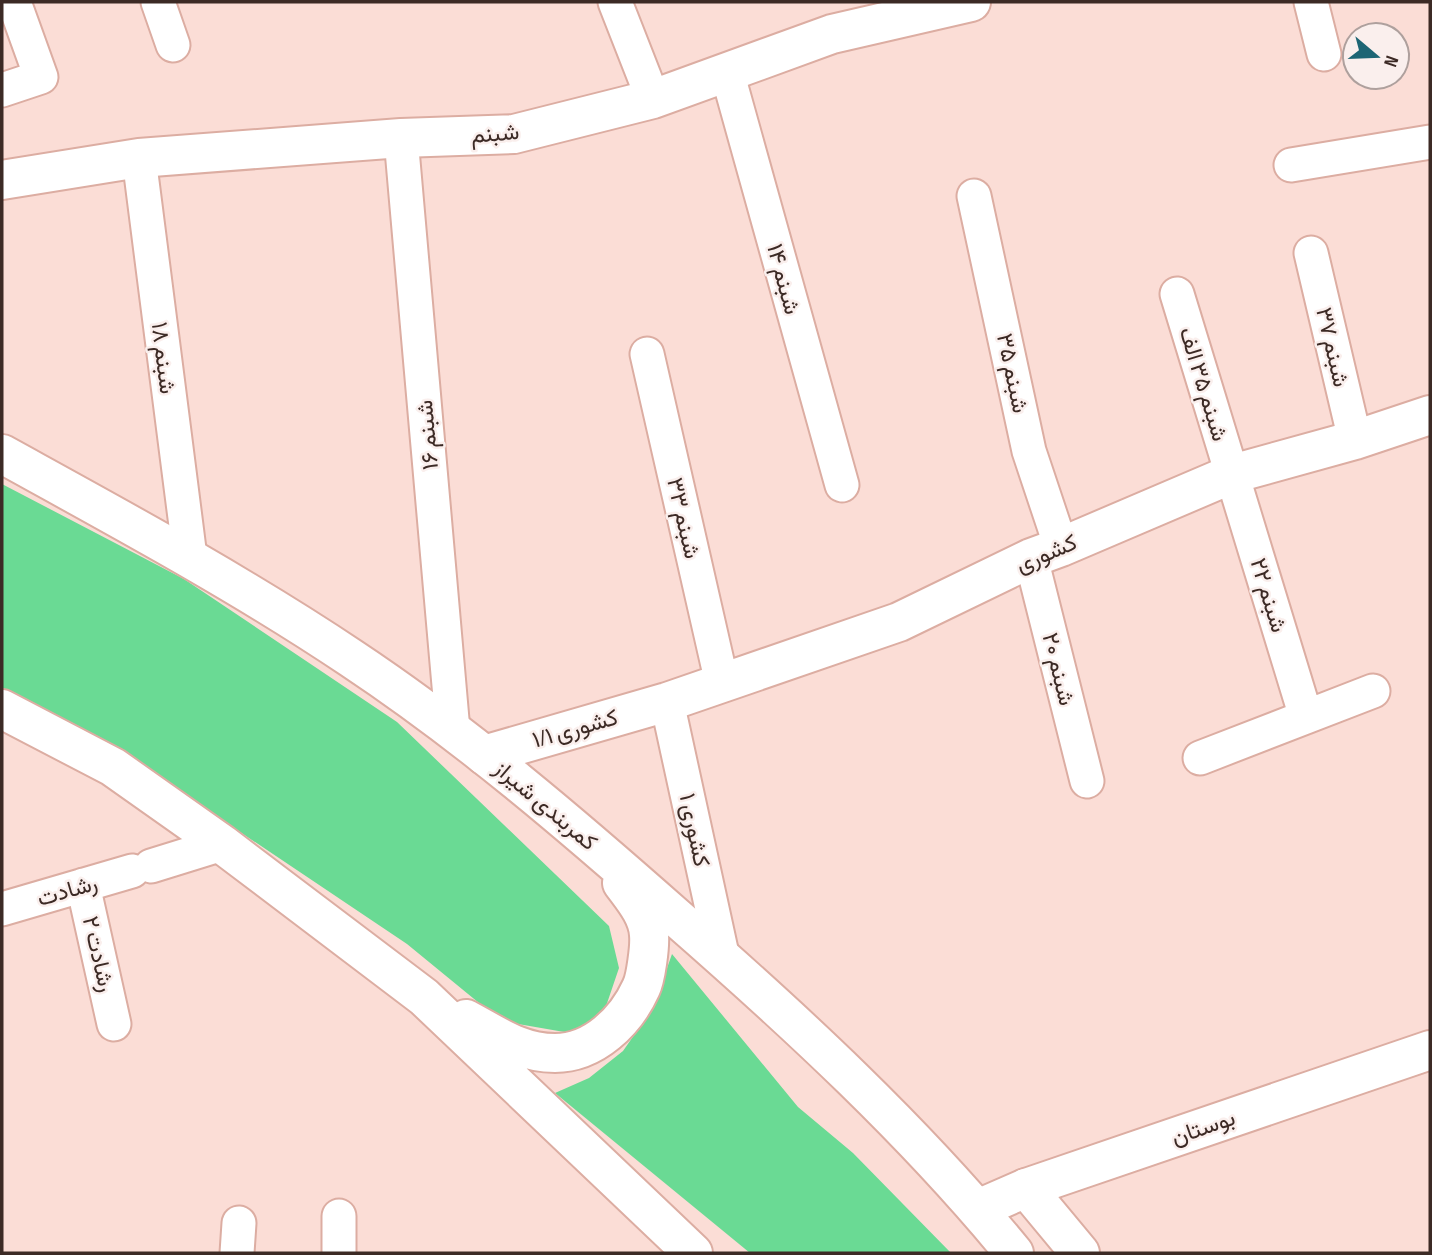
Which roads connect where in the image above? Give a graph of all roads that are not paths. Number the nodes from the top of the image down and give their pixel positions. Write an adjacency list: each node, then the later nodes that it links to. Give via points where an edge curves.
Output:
1 (14, 2): 9 (street, via 41,77)
2 (158, 2): 6 (street)
3 (615, 2): 10 (street)
4 (971, 2): 8 (main road, شبنم, via 832,34)
5 (1311, 2): 7 (street)
6 (173, 45)
7 (1324, 54)
8 (727, 72): 10 (main road, شبنم); 24 (street, ۱۴ شبنم)
9 (2, 90)
10 (653, 99): 11 (main road, شبنم, via 514,134)
11 (401, 138): 13 (main road, شبنم); 32 (street, ۱۶ شبنم)
12 (1430, 142): 14 (street)
13 (139, 158): 15 (main road, شبنم); 26 (street, ۱۸ شبنم)
14 (1291, 165)
15 (2, 180)
16 (974, 196): 25 (street, ۳۵ شبنم)
17 (1311, 253): 21 (street, ۳۷ شبنم)
18 (1177, 294): 23 (street, شبنم ۳۵ الف)
19 (647, 354): 27 (street, ۳۳ شبنم)
20 (1429, 421): 21 (main road, کشوری)
21 (1356, 440): 23 (main road, کشوری)
22 (2, 454): 26 (main road, کمربندی شیراز)
23 (1232, 474): 25 (main road, کشوری); 31 (street, ۲۲ شبنم)
24 (842, 485)
25 (1046, 552): 27 (main road, کشوری, via 899,622); 35 (street, ۲۰ شبنم)
26 (190, 557): 32 (main road, کمربندی شیراز, via 352,658)
27 (722, 683): 29 (main road, کشوری)
28 (1373, 691): 31 (street)
29 (667, 702): 33 (main road, ۱/۱ کشوری); 40 (street, ۱ کشوری)
30 (2, 709): 37 (main road, via 113,767)
31 (1306, 717): 34 (street)
32 (453, 731): 33 (main road, کمربندی شیراز)
33 (484, 755): 36 (main road, کمربندی شیراز)
34 (1200, 758)
35 (1087, 781)
36 (580, 832): 40 (main road, کمربندی شیراز); 41 (main road, via 639,904 649,933 643,986 621,1020 592,1045 558,1053 524,1050)
37 (222, 844): 38 (street, رشادت); 41 (main road)
38 (83, 885): 39 (street, رشادت); 42 (street, ۲ رشادت)
39 (2, 909)
40 (723, 959): 45 (main road, کمربندی شیراز, via 832,1059)
41 (424, 997): 48 (main road)
42 (114, 1024)
43 (1430, 1050): 44 (main road, بوستان)
44 (1026, 1188): 45 (main road, بوستان); 50 (main road)
45 (978, 1209): 49 (main road, کمربندی شیراز)
46 (339, 1216): 47 (street)
47 (339, 1253)
48 (693, 1253)
49 (1014, 1253)
50 (1080, 1253)

